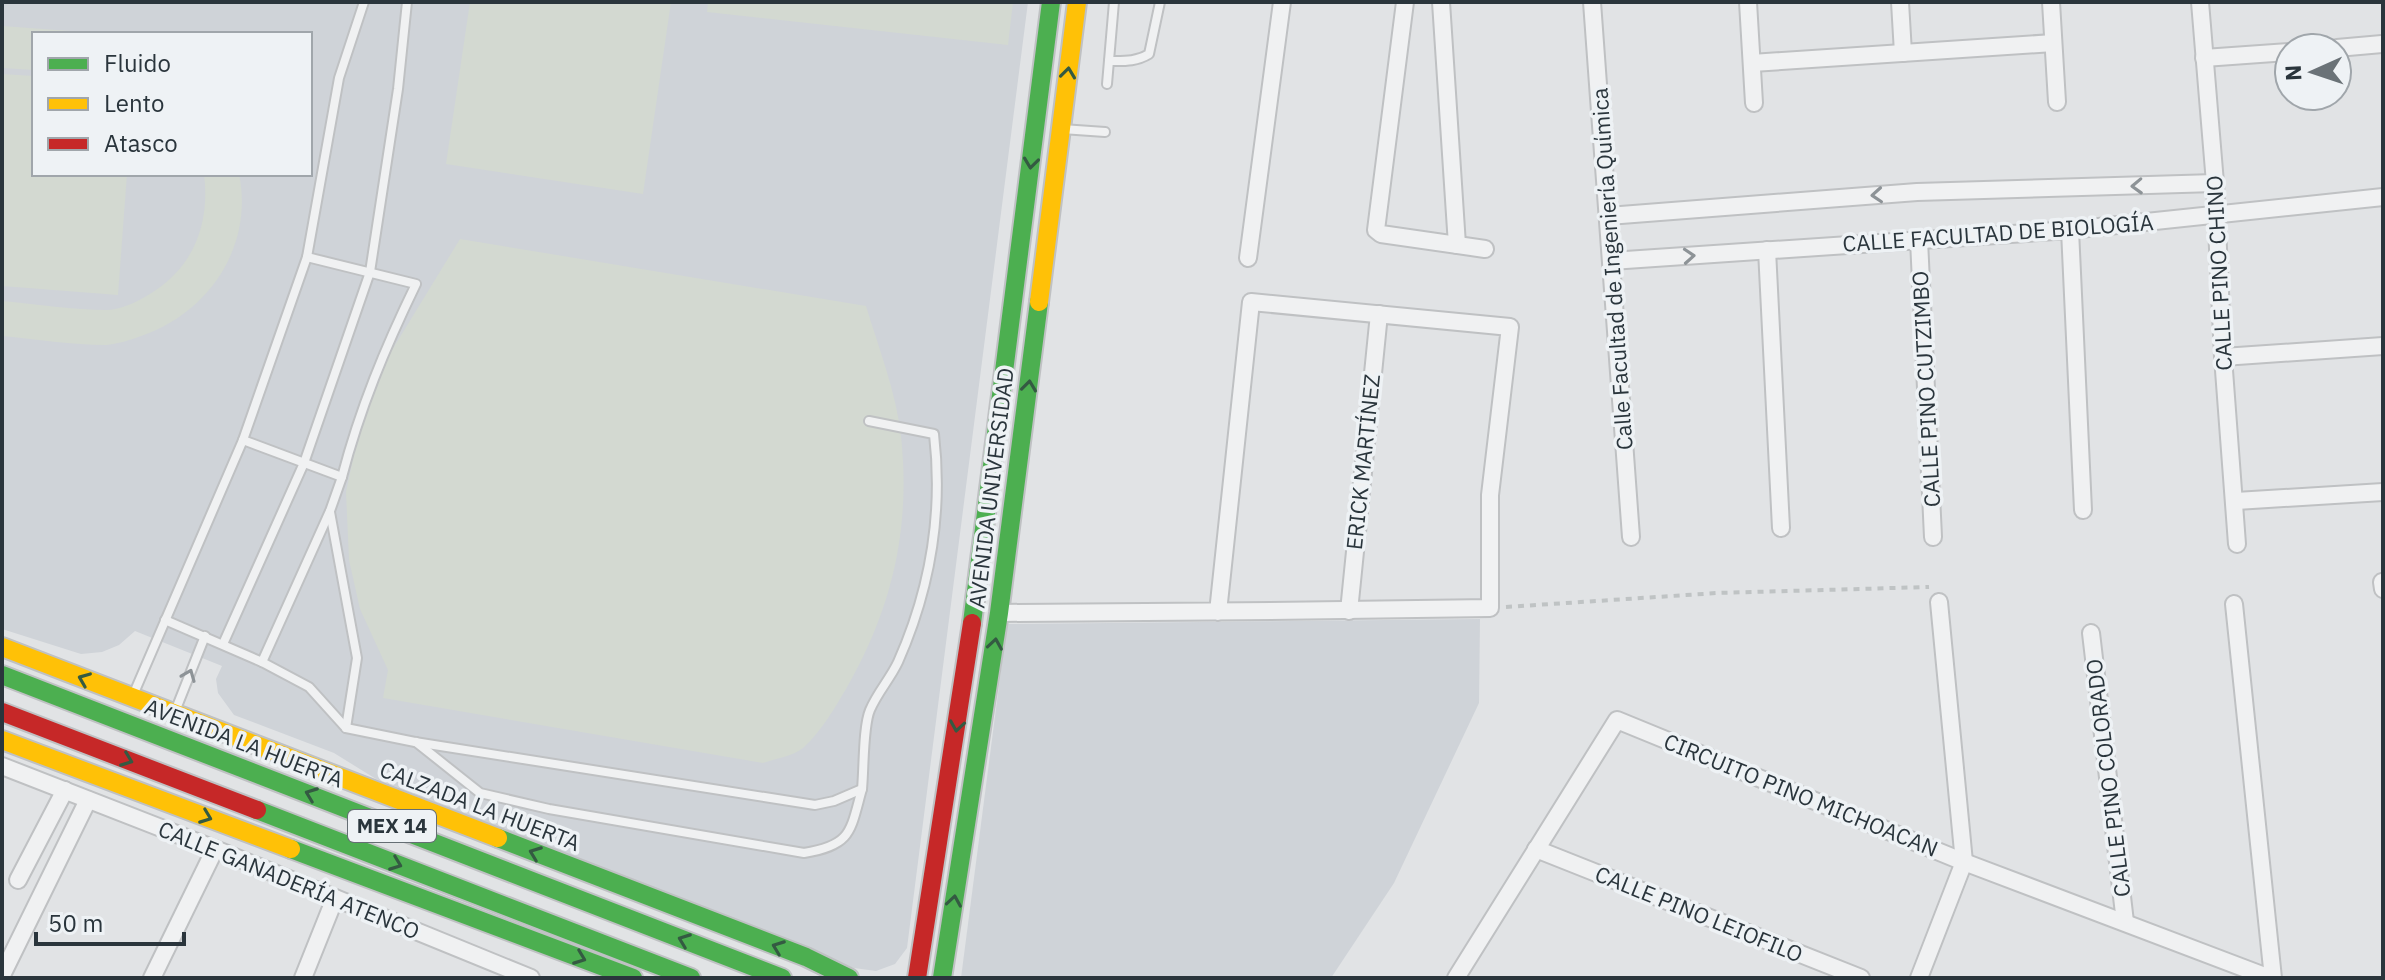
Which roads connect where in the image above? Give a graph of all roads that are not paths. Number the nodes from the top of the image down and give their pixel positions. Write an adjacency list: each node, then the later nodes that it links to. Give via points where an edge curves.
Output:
1 (364, 2): 37 (lane, via 339,78)
2 (407, 2): 40 (lane)
3 (1051, 2): 96 (street, AVENIDA UNIVERSIDAD, one-way to 96, via 967,665)
4 (1077, 2): 26 (street, AVENIDA UNIVERSIDAD, one-way to 4)
5 (1114, 2): 21 (lane)
6 (1160, 2): 21 (lane, via 1149,54 1141,60)
7 (1282, 2): 38 (street)
8 (1405, 2): 34 (street, via 1376,230)
9 (1441, 2): 34 (street)
10 (1592, 2): 31 (street, Calle Facultad de Ingenierίa Quίmica)
11 (1748, 2): 22 (street)
12 (1900, 2): 18 (street)
13 (2051, 2): 15 (street)
14 (2200, 2): 20 (street, CALLE PINO CHINO)
15 (2053, 43): 18 (street); 24 (street)
16 (2382, 44): 17 (street)
17 (2353, 47)
18 (1903, 53): 22 (street)
19 (2273, 53): 20 (street)
20 (2204, 58): 28 (street, CALLE PINO CHINO)
21 (1109, 61): 23 (lane)
22 (1752, 63): 25 (street)
23 (1107, 84)
24 (2057, 102)
25 (1754, 103)
26 (1061, 129): 27 (lane); 62 (street, AVENIDA UNIVERSIDAD, one-way to 26)
27 (1105, 132)
28 (2215, 183): 30 (street, CALLE PINO CHINO); 31 (street, CALLE FACULTAD DE BIOLOGÍA, one-way to 31, via 1917,192)
29 (2383, 197): 30 (street, CALLE FACULTAD DE BIOLOGÍA)
30 (2216, 215): 32 (street, CALLE FACULTAD DE BIOLOGÍA); 43 (street, CALLE PINO CHINO)
31 (1608, 216): 39 (street, Calle Facultad de Ingenierίa Quίmica)
32 (2070, 230): 33 (street, CALLE FACULTAD DE BIOLOGÍA); 50 (street)
33 (1919, 240): 36 (street, CALLE FACULTAD DE BIOLOGÍA); 54 (street, CALLE PINO CUTZIMBO)
34 (1457, 245): 35 (street)
35 (1485, 249)
36 (1767, 250): 39 (street, CALLE FACULTAD DE BIOLOGÍA, one-way to 36); 52 (street)
37 (307, 257): 40 (lane); 45 (lane)
38 (1248, 258)
39 (1611, 261): 53 (street, Calle Facultad de Ingenierίa Quίmica)
40 (370, 272): 46 (lane); 47 (lane, via 416,284 378,363)
41 (1379, 314): 60 (street, ERICK MARTÍNEZ); 60 (street, via 1510,327 1490,495 1490,608); 61 (street, via 1251,302)
42 (2383, 346): 43 (street)
43 (2223, 357): 49 (street, CALLE PINO CHINO)
44 (869, 421): 77 (lane, via 934,434 937,459 935,536 923,594 897,664 869,712)
45 (243, 440): 46 (lane); 63 (lane)
46 (304, 463): 47 (lane); 66 (lane)
47 (342, 477): 51 (lane)
48 (2383, 492): 49 (street)
49 (2236, 501): 55 (street, CALLE PINO CHINO)
50 (2083, 510)
51 (330, 511): 68 (lane); 73 (lane, via 357,658)
52 (1781, 528)
53 (1631, 537)
54 (1933, 537)
55 (2237, 544)
56 (2382, 582): 57 (street)
57 (2383, 589)
58 (1939, 602): 82 (street)
59 (2234, 604): 101 (street)
60 (1349, 611): 61 (street)
61 (1218, 612): 62 (street)
62 (999, 613): 97 (street, AVENIDA UNIVERSIDAD, one-way to 62)
63 (165, 620): 65 (lane); 70 (lane)
64 (2091, 633): 85 (street, CALLE PINO COLORADO)
65 (205, 636): 66 (lane); 72 (lane, one-way to 65)
66 (223, 644): 68 (lane)
67 (2, 647): 70 (street, CALZADA LA HUERTA, one-way to 67)
68 (262, 662): 73 (lane, via 309,687)
69 (2, 675): 94 (street, AVENIDA LA HUERTA / MEX 14, one-way to 69)
70 (131, 698): 72 (street, CALZADA LA HUERTA)
71 (2, 712): 86 (street, MEX 14, one-way to 86)
72 (174, 714): 95 (street, CALZADA LA HUERTA, one-way to 72)
73 (346, 728): 75 (lane)
74 (2, 740): 87 (street, one-way to 87)
75 (415, 742): 77 (lane, via 815,805); 77 (lane, via 480,793 804,853 829,849 850,833)
76 (2, 766): 78 (street, CALLE GANADERÍA ATENCO)
77 (862, 789)
78 (65, 790): 79 (street, CALLE GANADERÍA ATENCO); 83 (street)
79 (88, 800): 80 (street, CALLE GANADERÍA ATENCO); 88 (street)
80 (215, 849): 84 (street, CALLE GANADERÍA ATENCO); 89 (street)
81 (1536, 849): 82 (street, CIRCUITO PINO MICHOACAN, via 1617,720); 98 (street, CIRCUITO PINO MICHOACAN); 99 (street, CALLE PINO LEIOFILO)
82 (1964, 862): 85 (street, CIRCUITO PINO MICHOACAN); 100 (street)
83 (18, 880)
84 (335, 898): 90 (street); 91 (street, CALLE GANADERÍA ATENCO)
85 (2125, 922): 101 (street, CIRCUITO PINO MICHOACAN)
86 (551, 924): 87 (street); 93 (street, MEX 14)
87 (543, 944): 92 (street, one-way to 92)
88 (2, 975)
89 (152, 978)
90 (303, 978)
91 (531, 978)
92 (633, 978)
93 (691, 978)
94 (782, 978)
95 (849, 978)
96 (917, 978)
97 (942, 978)
98 (1456, 978)
99 (1861, 978)
100 (1919, 978)
101 (2272, 978)

